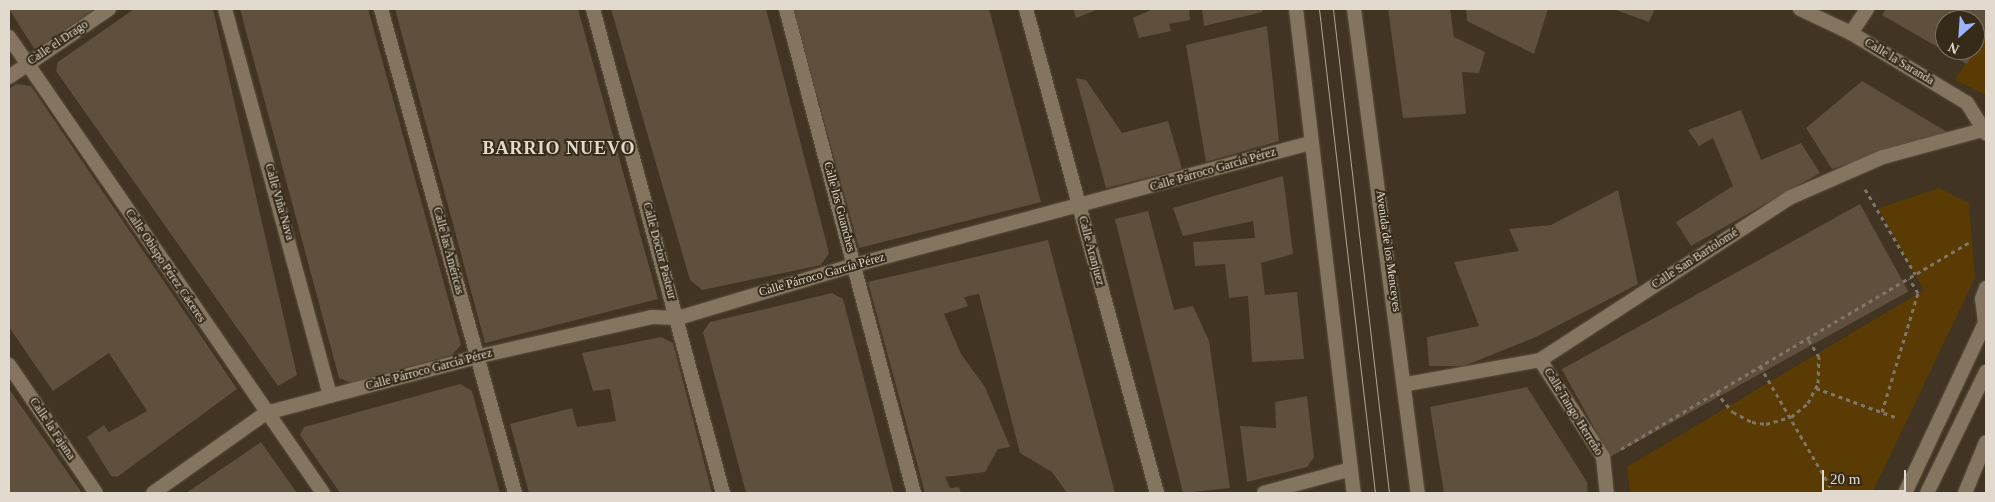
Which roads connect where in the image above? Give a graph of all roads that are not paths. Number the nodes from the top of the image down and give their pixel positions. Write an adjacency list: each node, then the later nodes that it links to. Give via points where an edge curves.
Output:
1 (109, 9): 13 (street, Calle el Drago)
2 (225, 9): 28 (street, Calle Viña Nava)
3 (381, 9): 23 (street, Calle las Américas)
4 (593, 9): 21 (street, Calle Doctor Pasteur)
5 (786, 9): 19 (street, Calle los Guanches)
6 (1026, 9): 18 (street, Calle Aranjuez)
7 (1296, 9): 17 (street)
8 (1354, 9): 27 (street, Avenida de los Menceyes)
9 (1800, 9): 11 (street, Calle la Saranda)
10 (1867, 9): 11 (street)
11 (1852, 33): 15 (street, Calle la Saranda, via 1967,103)
12 (9, 37): 13 (street, Calle Obispo Pérez Cáceres)
13 (27, 64): 14 (street, Calle el Drago); 29 (street, Calle Obispo Pérez Cáceres)
14 (9, 77)
15 (1986, 129): 16 (street); 24 (street, Calle San Bartolomé, via 1883,157 1789,198)
16 (1986, 133)
17 (1312, 143): 18 (street, Calle Párroco García Pérez); 31 (street)
18 (1078, 208): 19 (street, Calle Párroco García Pérez); 39 (street, Calle Aranjuez)
19 (855, 265): 21 (street, Calle Párroco García Pérez); 38 (street, Calle los Guanches)
20 (1986, 288): 22 (street, via 1982,299)
21 (678, 318): 23 (street, Calle Párroco García Pérez, via 652,317); 37 (street, Calle Doctor Pasteur)
22 (1986, 322): 32 (street)
23 (476, 356): 28 (street, Calle Párroco García Pérez); 36 (street, Calle las Américas)
24 (1540, 360): 27 (street, Calle San Bartolomé); 43 (street, Calle Tango Herreño, via 1602,456)
25 (9, 365): 33 (street, Calle la Fajana)
26 (1986, 372): 44 (street)
27 (1407, 384): 42 (street, Avenida de los Menceyes)
28 (330, 396): 29 (street, Calle Párroco García Pérez)
29 (266, 414): 34 (street, Calle Párroco García Pérez); 35 (street, Calle Obispo Pérez Cáceres)
30 (1986, 442): 45 (street)
31 (1352, 469): 40 (street); 41 (street)
32 (1907, 492)
33 (96, 493)
34 (153, 493)
35 (323, 493)
36 (515, 493)
37 (723, 493)
38 (914, 493)
39 (1157, 493)
40 (1264, 493)
41 (1354, 493)
42 (1418, 493)
43 (1607, 493)
44 (1927, 493)
45 (1965, 493)

